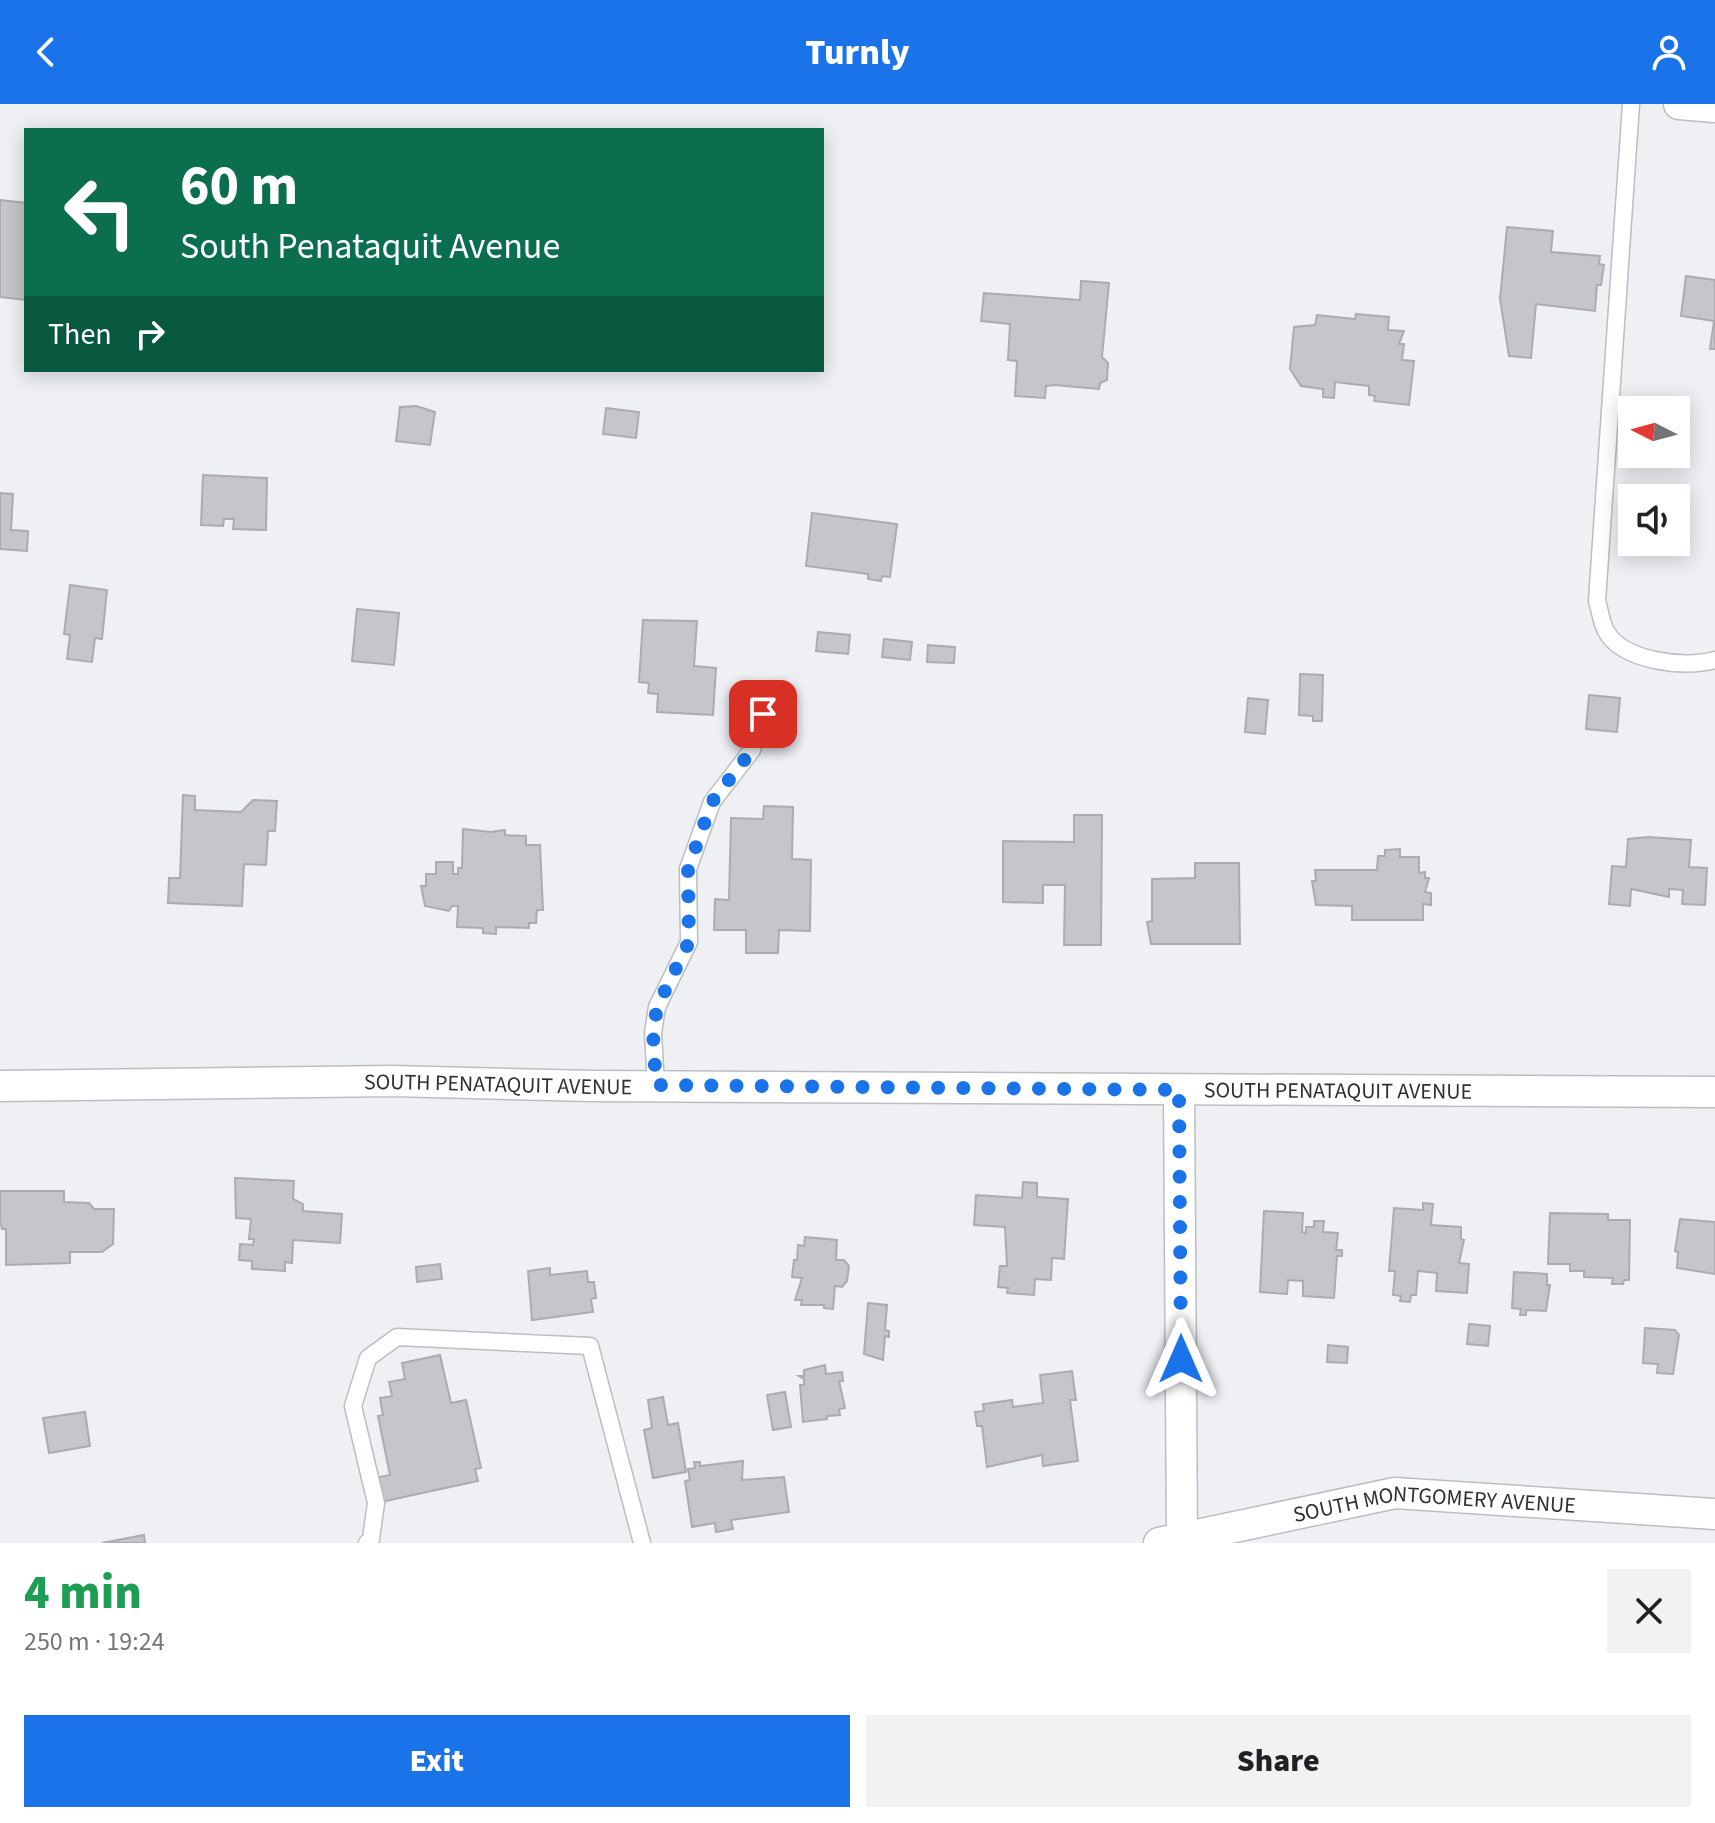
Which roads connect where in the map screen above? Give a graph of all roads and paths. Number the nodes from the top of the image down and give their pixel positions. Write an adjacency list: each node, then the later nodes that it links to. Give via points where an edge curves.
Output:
1 (1631, 104): 4 (lane, via 1597,601 1606,632 1620,646 1643,657)
2 (1679, 104): 3 (street)
3 (1715, 107)
4 (1715, 660)
5 (763, 714): 6 (lane, via 752,750 712,802 688,869 689,942 657,1007)
6 (656, 1085): 7 (street, SOUTH PENATAQUIT AVENUE, via 393,1081); 8 (street, SOUTH PENATAQUIT AVENUE)
7 (0, 1086)
8 (1179, 1090): 9 (street, SOUTH PENATAQUIT AVENUE); 11 (street)
9 (1715, 1092)
10 (1715, 1514): 11 (street, SOUTH MONTGOMERY AVENUE, via 1395,1493)
11 (1170, 1541)
12 (367, 1543): 13 (lane, via 376,1503 353,1406 368,1358 397,1337 590,1346)
13 (642, 1543)

